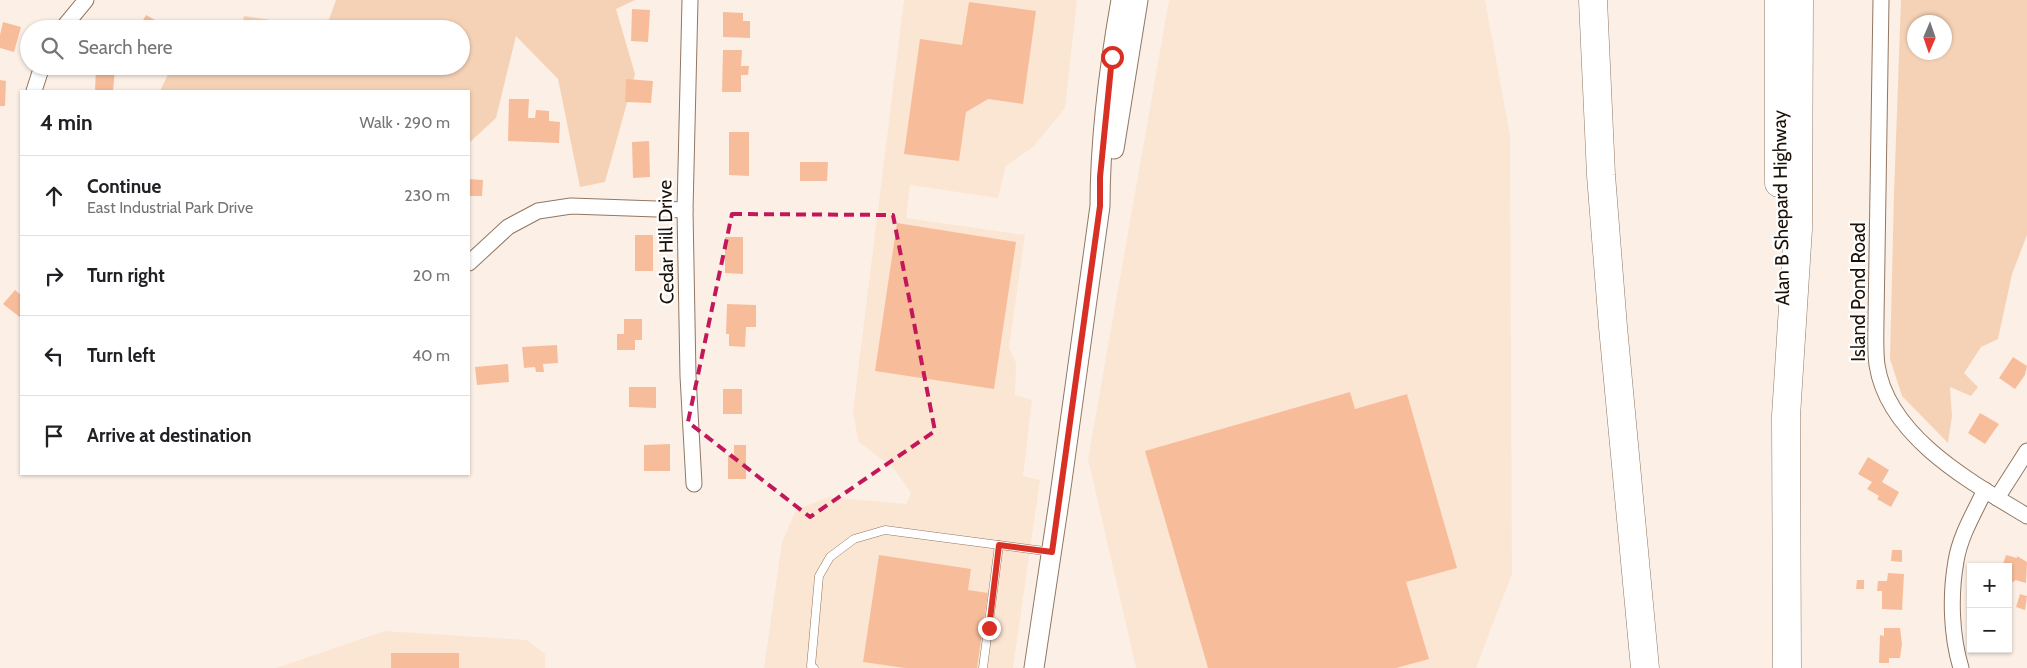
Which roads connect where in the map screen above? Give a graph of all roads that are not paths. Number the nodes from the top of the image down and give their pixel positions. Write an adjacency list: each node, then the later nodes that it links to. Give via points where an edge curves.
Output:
1 (86, 0): 10 (street)
2 (690, 0): 15 (street, Cedar Hill Drive)
3 (1121, 0): 14 (street, via 1107,102)
4 (1138, 0): 14 (street, via 1109,176)
5 (1577, 0): 13 (highway)
6 (1593, 0): 13 (highway)
7 (1779, 0): 17 (highway, Alan B Shepard Highway)
8 (1799, 0): 17 (highway, via 1798,229)
9 (1881, 0): 20 (street, Island Pond Road, via 1877,366 1891,402 1912,434 1946,464)
10 (69, 20)
11 (39, 75): 12 (street)
12 (34, 90)
13 (1601, 175): 27 (highway)
14 (1100, 206): 23 (street)
15 (685, 210): 16 (street, via 571,206 538,211 508,226); 19 (street, Cedar Hill Drive)
16 (470, 262)
17 (1786, 416): 28 (highway)
18 (2027, 451): 20 (street)
19 (694, 484)
20 (1991, 494): 21 (street, Island Pond Road); 29 (street, via 1969,522 1956,561 1954,626)
21 (2027, 516)
22 (999, 545): 23 (lane); 24 (lane, via 885,530 854,538 830,557 819,576 811,666); 25 (lane)
23 (1052, 552): 26 (street)
24 (814, 668)
25 (983, 668)
26 (1034, 668)
27 (1645, 668)
28 (1787, 668)
29 (1961, 668)

